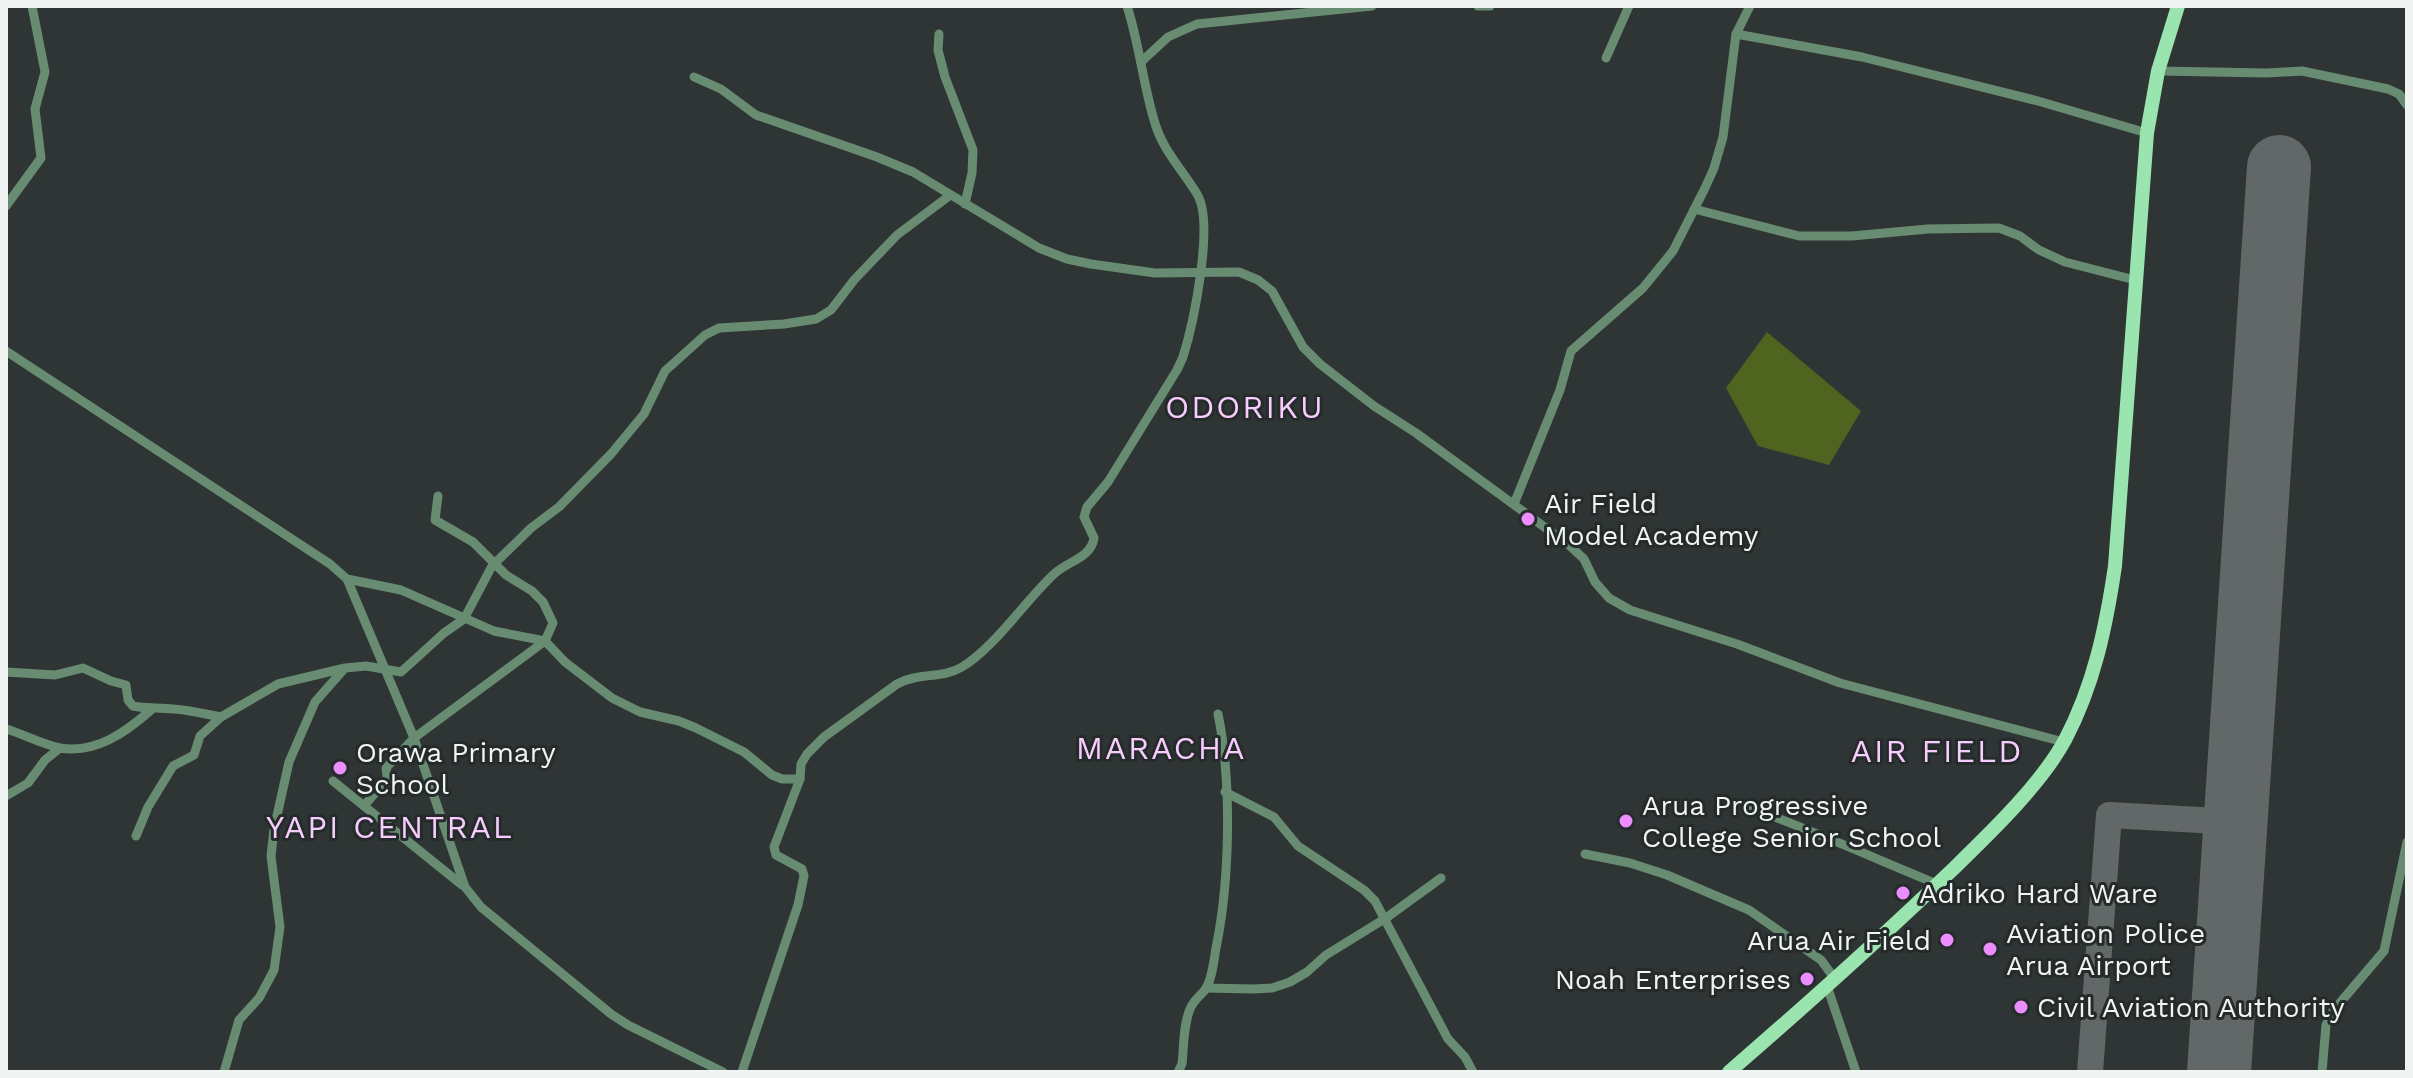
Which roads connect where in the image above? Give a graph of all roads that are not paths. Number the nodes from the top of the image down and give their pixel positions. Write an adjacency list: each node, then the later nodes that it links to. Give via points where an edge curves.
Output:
1 (32, 6): 19 (street, via 45,72 35,109 41,158)
2 (1127, 6): 12 (street)
3 (1372, 6): 12 (street, via 1197,24 1168,37)
4 (1478, 6): 5 (street)
5 (1490, 6)
6 (1629, 6): 11 (street)
7 (1750, 6): 10 (street)
8 (2178, 6): 13 (main road)
9 (939, 34): 18 (street, via 945,77 973,150)
10 (1736, 34): 16 (street, via 1862,57); 20 (street, via 1723,137)
11 (1606, 58)
12 (1141, 62): 21 (street, via 1160,136 1202,206 1205,242)
13 (2158, 71): 15 (street, via 2302,71 2388,89); 16 (main road)
14 (694, 77): 17 (street, via 756,115 913,172)
15 (2407, 105)
16 (2147, 133): 22 (main road)
17 (949, 196): 18 (street); 26 (street, via 897,235 831,310 816,319 711,330 665,371 644,414 611,454)
18 (965, 204): 21 (street, via 1067,259 1126,270)
19 (6, 206)
20 (1694, 209): 22 (street, via 1799,236 1999,228 2065,262); 25 (street, via 1673,251 1643,288 1571,351)
21 (1199, 273): 25 (street, via 1223,270 1258,280 1272,291 1303,347 1320,364); 40 (street, via 1177,370 1085,511 1094,538 1091,549 1052,575 971,661 949,673 910,677 824,737 804,760)
22 (2135, 280): 38 (main road, via 2107,621 2095,669)
23 (6, 351): 27 (street)
24 (438, 496): 26 (street, via 435,520 473,542)
25 (1514, 504): 38 (street, via 1569,545 1609,598 1630,610 1840,683)
26 (494, 563): 28 (street); 29 (street, via 543,602 553,623)
27 (347, 579): 28 (street, via 401,590); 31 (street)
28 (464, 619): 29 (street, via 509,636); 31 (street, via 406,669)
29 (545, 641): 37 (street); 40 (street, via 612,698 696,728 744,752 772,775)
30 (345, 668): 31 (street); 35 (street, via 278,684); 55 (street, via 315,702 289,762 271,856 280,927 276,960 269,984 239,1020)
31 (385, 669): 37 (street)
32 (6, 672): 33 (street, via 55,675 90,670 126,685 130,704)
33 (151, 710): 35 (street); 39 (street, via 114,739)
34 (1218, 714): 42 (street)
35 (221, 717): 46 (street, via 200,736 194,755 173,766)
36 (6, 729): 39 (street)
37 (414, 738): 44 (street, via 386,768 388,783); 51 (street)
38 (2064, 742): 50 (main road, via 1978,845)
39 (60, 748): 43 (street, via 28,783)
40 (800, 779): 57 (street, via 774,852 802,869 802,883)
41 (333, 781): 44 (street)
42 (1225, 792): 52 (street, via 1274,817 1298,846 1364,890); 54 (street, via 1223,905)
43 (6, 796)
44 (364, 806): 51 (street)
45 (1748, 807): 50 (street)
46 (136, 836)
47 (2407, 842): 62 (street, via 2384,951 2333,1011 2326,1025)
48 (1585, 854): 53 (street, via 1655,871 1749,910 1821,960)
49 (1441, 878): 52 (street)
50 (1937, 884): 53 (main road)
51 (465, 887): 56 (street, via 481,907 611,1014)
52 (1386, 918): 54 (street, via 1290,982 1272,988); 59 (street, via 1448,1039)
53 (1831, 982): 60 (main road); 61 (street)
54 (1206, 988): 58 (street, via 1189,1012)
55 (224, 1072)
56 (723, 1072)
57 (742, 1072)
58 (1178, 1072)
59 (1473, 1072)
60 (1729, 1072)
61 (1856, 1072)
62 (2322, 1072)

